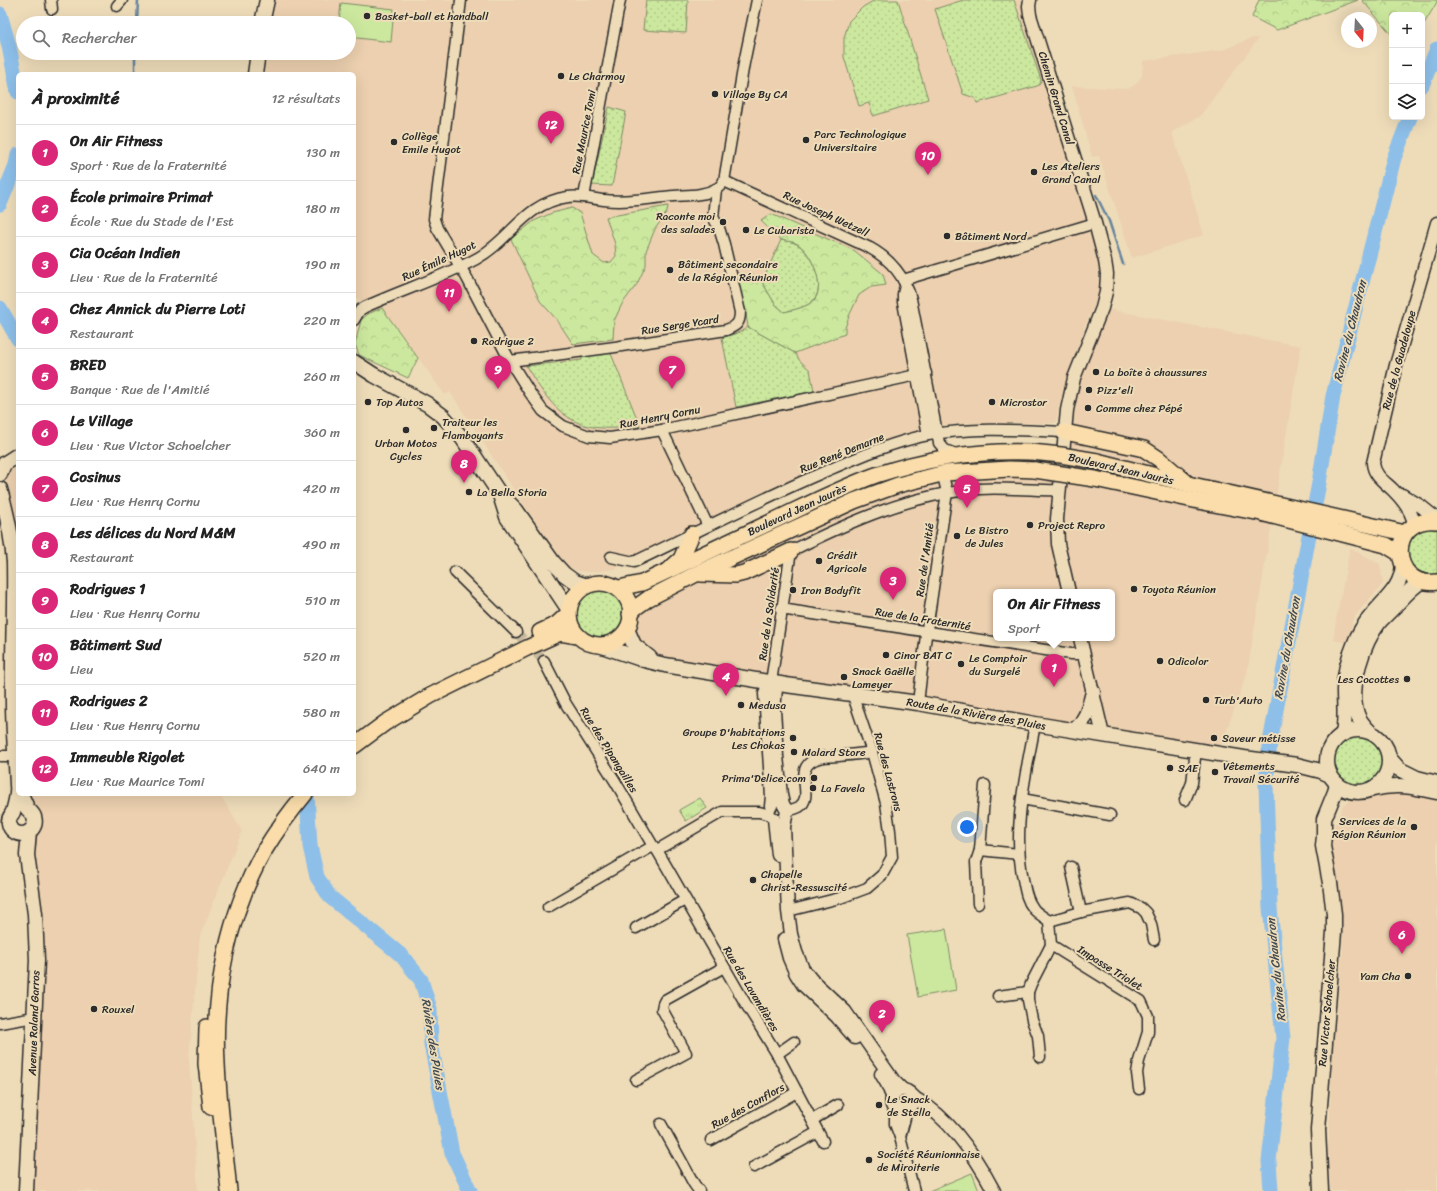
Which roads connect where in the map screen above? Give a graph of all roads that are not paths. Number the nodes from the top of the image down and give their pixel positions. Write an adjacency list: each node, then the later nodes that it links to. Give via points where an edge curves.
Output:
1 (267, 0): 6 (main road)
2 (461, 0): 15 (street, Rue Henry Cornu, via 434,219)
3 (620, 0): 11 (street, Rue Maurice Tomi)
4 (757, 0): 9 (street)
5 (1030, 0): 12 (street, Chemin Grand Canal, via 1030,15)
6 (264, 16)
7 (257, 60): 8 (main road)
8 (255, 72)
9 (724, 181): 10 (street); 16 (street, Rue Joseph Wetzell, via 870,248 888,261)
10 (716, 189): 11 (street, Rue Émile Hugot, via 691,195 624,201); 18 (street, Rue Serge Ycard, via 713,217 724,244 740,312 740,320 735,326 726,330 615,347)
11 (584, 197): 15 (street, Rue Émile Hugot, via 567,197 537,207 487,253)
12 (1095, 223): 16 (street); 22 (street, Chemin Grand Canal, via 1105,261 1106,292 1074,378)
13 (1437, 223): 14 (street, Rue de la Guadeloupe)
14 (1432, 257): 31 (street, Rue de la Guadeloupe, via 1396,366 1373,463 1379,477)
15 (460, 267): 17 (street, Rue Émile Hugot); 18 (street, Rue Henry Cornu)
16 (904, 283): 20 (street, via 903,302)
17 (357, 310)
18 (510, 360): 21 (street, Rue Henry Cornu, via 543,411 563,426 589,436 610,438)
19 (356, 364): 33 (main road, via 443,416 463,439)
20 (922, 374): 21 (street, Rue Henry Cornu); 23 (street)
21 (662, 430): 36 (street)
22 (1065, 432): 23 (street, Rue René Demarne, via 993,430); 28 (main road, via 1144,449); 30 (street, Chemin Grand Canal)
23 (932, 434): 24 (street, via 945,450); 36 (street, Rue René Demarne, via 862,456)
24 (958, 455): 28 (main road, Boulevard Jean Jaurès, bridge, via 1006,451 1061,455 1097,461); 43 (main road, Boulevard Jean Jaurès, via 914,464 836,491)
25 (10, 456): 26 (main road)
26 (0, 473)
27 (945, 473): 32 (street, Rue de l'Amitié); 34 (main road, Boulevard Jean Jaurès, bridge, via 1035,470 1095,479 1203,502); 45 (main road, Boulevard Jean Jaurès, via 898,485 854,501)
28 (1188, 484): 34 (main road, Boulevard Jean Jaurès)
29 (0, 489): 78 (main road, Avenue Roland Garros, via 9,521 14,562)
30 (1058, 490): 32 (street, via 980,489); 50 (street, Chemin Grand Canal, via 1058,544)
31 (1394, 490): 35 (street, Rue de la Guadeloupe, via 1422,507); 37 (street, Rue de la Guadeloupe, via 1411,513)
32 (946, 492): 40 (street, via 912,500 866,516); 56 (street, Rue de l'Amitié)
33 (499, 493): 47 (main road, via 516,510 564,574 575,582); 52 (main road, via 507,517)
34 (1262, 507): 38 (main road, Boulevard Jean Jaurès)
35 (1437, 520): 37 (main road, via 1422,521)
36 (708, 526): 39 (street, Rue René Demarne)
37 (1410, 529): 38 (main road, Boulevard Jean Jaurès); 42 (main road, via 1401,542)
38 (1358, 530): 42 (main road, Boulevard Jean Jaurès, via 1386,545)
39 (692, 534): 41 (street, Rue René Demarne, via 634,562); 43 (main road, via 681,559)
40 (791, 551): 45 (main road, via 736,575); 51 (street, Rue de la Solidarité)
41 (611, 556)
42 (1401, 559): 46 (main road, Boulevard Jean Jaurès, via 1414,578); 48 (main road)
43 (670, 570): 49 (main road, Boulevard Jean Jaurès, via 642,583)
44 (456, 572): 55 (street)
45 (698, 573): 53 (main road, Boulevard Jean Jaurès, via 649,598)
46 (1430, 582): 48 (main road)
47 (588, 586): 49 (main road, via 601,583); 52 (main road, via 577,593)
48 (1404, 586): 70 (main road, via 1366,645 1356,676 1355,705 1360,720); 72 (main road, via 1394,590 1372,614 1354,645 1344,683)
49 (619, 588): 53 (main road, via 630,606)
50 (1068, 589)
51 (781, 609): 56 (street, Rue de la Fraternité); 63 (street, Rue de la Solidarité)
52 (569, 611): 57 (main road); 64 (main road, via 556,624)
53 (630, 614): 54 (main road)
54 (627, 629): 59 (main road, via 620,638); 62 (main road, via 634,645)
55 (516, 632)
56 (927, 632): 60 (street, Rue de la Fraternité); 67 (street, Rue de l'Amitié)
57 (578, 636): 59 (main road); 64 (main road, via 560,633)
58 (1081, 641): 60 (street)
59 (599, 645): 62 (main road)
60 (1084, 654): 65 (street)
61 (544, 661): 101 (street, Rue des Pipangailles, via 566,704)
62 (655, 662): 63 (main road, Route de la Rivière des Pluies)
63 (771, 682): 66 (main road, Route de la Rivière des Pluies); 96 (street, via 776,689)
64 (428, 692): 71 (main road, via 394,706); 74 (main road)
65 (1093, 692): 69 (main road, via 1086,717); 73 (street)
66 (852, 693): 67 (main road, Route de la Rivière des Pluies); 76 (street, Rue des Lastrons)
67 (918, 703): 68 (main road, Route de la Rivière des Pluies)
68 (1035, 724): 69 (main road, Route de la Rivière des Pluies); 93 (street)
69 (1075, 730): 73 (main road, Route de la Rivière des Pluies)
70 (1369, 731): 72 (main road, via 1354,730); 80 (main road, via 1385,744)
71 (356, 733)
72 (1343, 734): 79 (main road, via 1330,746)
73 (1102, 735): 75 (main road, Route de la Rivière des Pluies)
74 (356, 745)
75 (1196, 750): 81 (main road, Route de la Rivière des Pluies); 94 (street, via 1193,776)
76 (872, 752): 96 (street, via 822,758 811,762 804,772 806,797 803,802 798,807); 109 (street, Rue des Lastrons, via 888,811 892,857 882,875 867,888 840,898)
77 (0, 756): 78 (street)
78 (14, 756): 82 (main road, Avenue Roland Garros)
79 (1327, 756): 81 (main road, Route de la Rivière des Pluies, via 1311,764); 83 (main road, via 1327,765)
80 (1390, 759): 84 (main road, via 1399,769 1417,778); 86 (main road, via 1388,771)
81 (1297, 765): 83 (main road, Route de la Rivière des Pluies, via 1321,771)
82 (16, 770)
83 (1333, 780): 87 (main road, via 1345,790); 100 (main road, Rue Victor Schoelcher, via 1335,792 1324,819)
84 (1437, 783)
85 (985, 785): 102 (street)
86 (1373, 789): 87 (main road); 88 (main road, via 1403,785)
87 (1354, 792): 100 (main road, via 1344,798)
88 (1437, 792)
89 (17, 796): 97 (main road, Avenue Roland Garros)
90 (22, 796): 95 (main road, Avenue Roland Garros)
91 (291, 796): 105 (main road, via 257,844)
92 (303, 796): 105 (main road, via 279,828)
93 (1022, 799): 98 (street); 103 (street)
94 (1185, 800)
95 (28, 810): 97 (main road, via 23,808); 99 (main road, Avenue Roland Garros, via 35,819 35,824)
96 (775, 811): 101 (street, via 722,812); 109 (street, via 784,827); 127 (street, via 784,940 789,958 804,985 837,1016 861,1046 883,1077)
97 (12, 812): 99 (main road, Avenue Roland Garros, via 9,824 14,831)
98 (1110, 815)
99 (24, 833): 118 (main road, Avenue Roland Garros, via 35,914)
100 (1324, 836): 143 (main road, Rue Victor Schoelcher, via 1323,846 1334,914 1334,932 1318,1124)
101 (655, 848): 106 (street, Rue des Lavandières); 108 (street)
102 (980, 850): 103 (street); 107 (street, via 976,862)
103 (1019, 854): 111 (street, via 1027,898 1033,909)
104 (1071, 867): 110 (street)
105 (239, 892): 138 (main road, via 218,938 208,997 206,1064); 139 (main road, via 218,999 217,1064)
106 (685, 900): 112 (street); 115 (street, Rue des Lavandières)
107 (978, 904)
108 (548, 907)
109 (788, 911): 126 (street, via 791,934 803,968 845,1011 894,1081)
110 (1080, 912): 111 (street); 113 (street, via 1130,903 1141,908 1146,914)
111 (1049, 921): 114 (street)
112 (636, 928)
113 (1154, 940)
114 (1051, 945): 116 (street); 124 (street, Impasse Triolet, via 1141,1001 1148,1016 1148,1032 1139,1061)
115 (724, 967): 121 (street, Rue des Lavandières); 123 (street, via 665,1000 662,1009 686,1053)
116 (1028, 992): 117 (street); 122 (street)
117 (998, 996)
118 (35, 1017): 119 (street); 137 (main road, Avenue Roland Garros)
119 (0, 1023)
120 (794, 1042): 121 (street)
121 (777, 1054): 125 (street, Rue des Lavandières)
122 (1040, 1057)
123 (636, 1080)
124 (1138, 1089)
125 (797, 1092): 131 (street, Rue des Lavandières); 134 (street, Rue des Conflors)
126 (908, 1094): 127 (street, via 895,1092); 129 (street, via 913,1104); 130 (street, via 926,1105)
127 (892, 1096): 129 (street, via 892,1105)
128 (838, 1105): 131 (street)
129 (903, 1110): 130 (street, via 923,1111); 141 (street, via 905,1118 900,1137)
130 (941, 1119): 142 (street, via 969,1150)
131 (812, 1120): 133 (street, Rue des Lavandières)
132 (661, 1124): 140 (street)
133 (818, 1132): 135 (street, Rue des Lavandières); 136 (street)
134 (711, 1140)
135 (823, 1141)
136 (754, 1167)
137 (26, 1191)
138 (219, 1191)
139 (229, 1191)
140 (699, 1191)
141 (914, 1191)
142 (994, 1191)
143 (1321, 1191)

